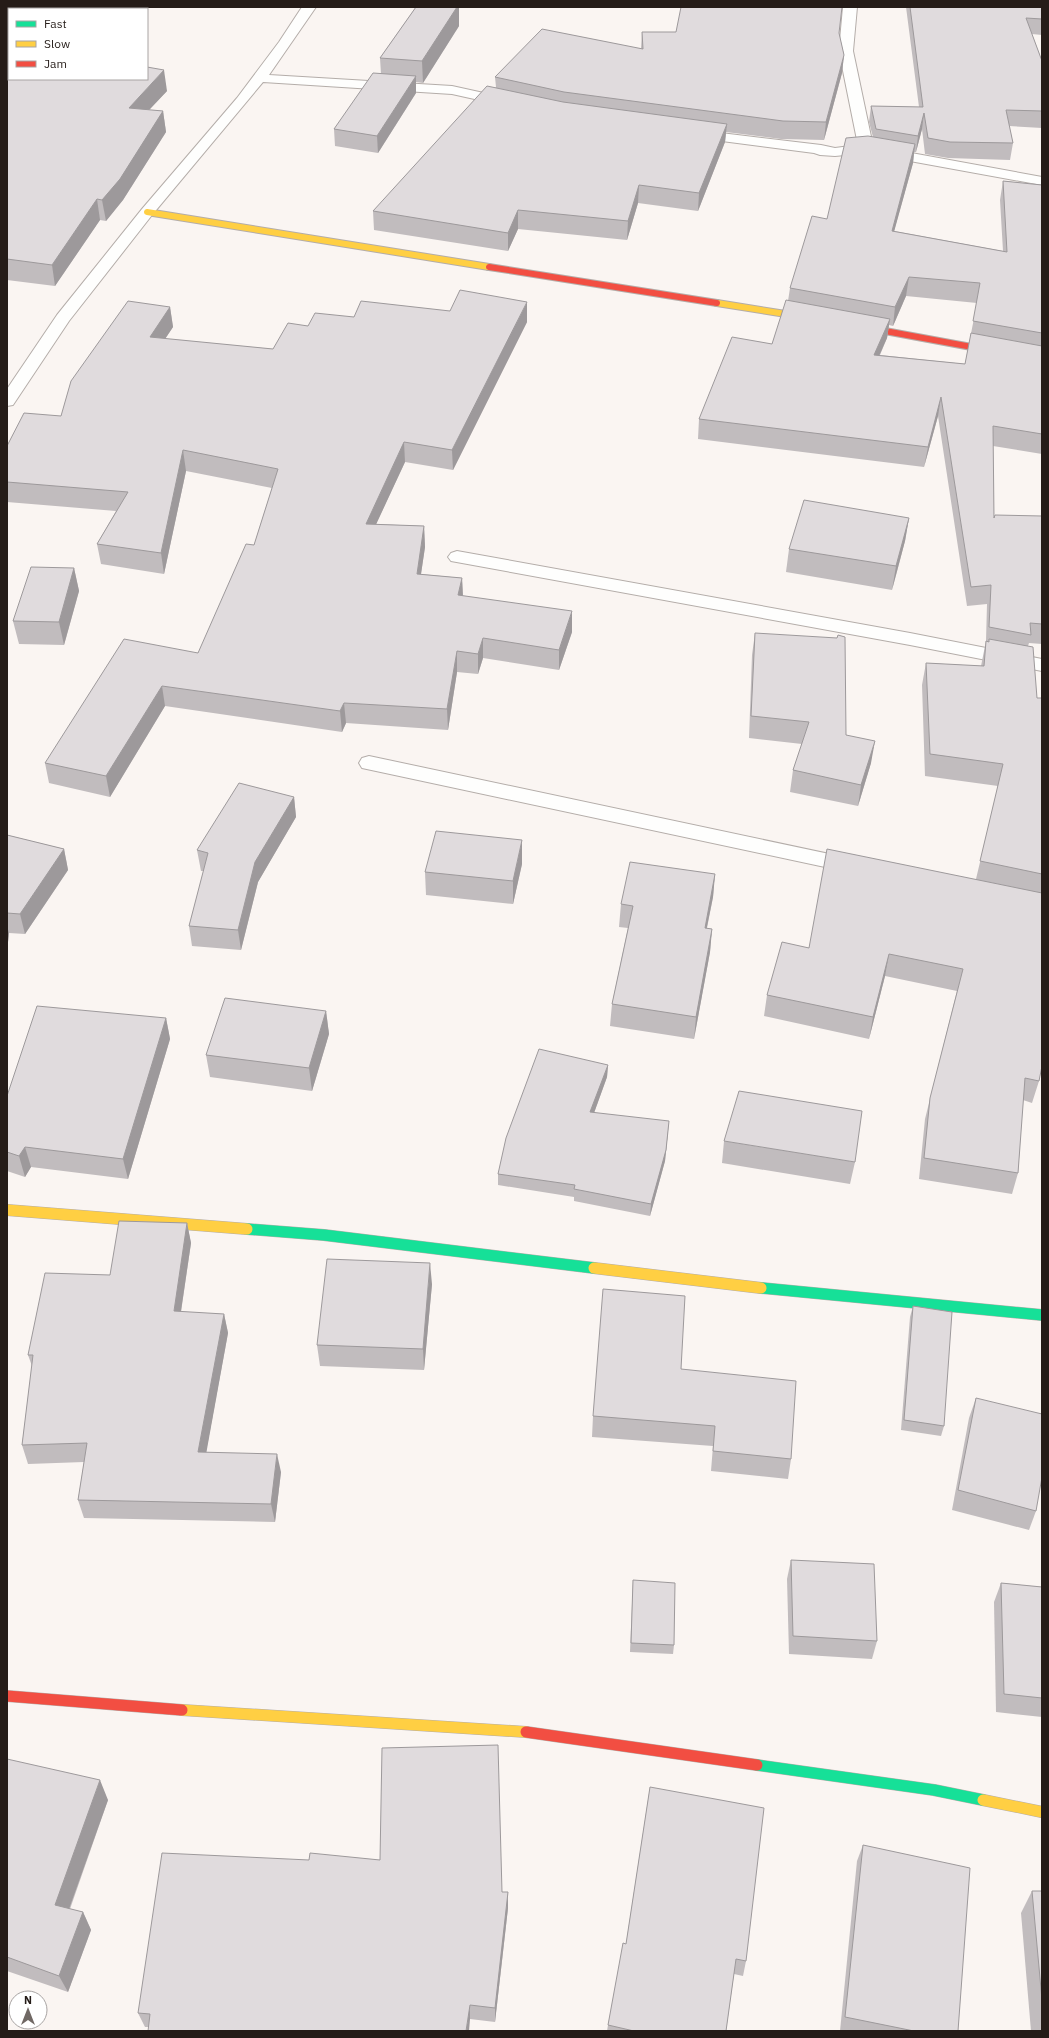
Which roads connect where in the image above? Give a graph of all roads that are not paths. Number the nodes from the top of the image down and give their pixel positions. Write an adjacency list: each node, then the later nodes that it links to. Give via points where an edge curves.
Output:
1 (309, 7): 3 (street)
2 (850, 7): 6 (street, via 846,51)
3 (259, 78): 4 (street, via 452,90); 8 (street)
4 (518, 105)
5 (680, 132): 6 (street, via 835,152)
6 (866, 149): 7 (street)
7 (1042, 181)
8 (148, 212): 9 (street); 12 (street, via 63,318)
9 (824, 320)
10 (847, 324): 11 (street)
11 (1042, 360)
12 (7, 401)
13 (457, 557): 14 (street)
14 (1042, 665)
15 (369, 763): 16 (street)
16 (872, 870)
17 (7, 1210): 18 (street, via 324,1235 762,1288)
18 (1042, 1315)
19 (7, 1696): 20 (street, via 142,1708 532,1732 934,1790)
20 (1042, 1812)

